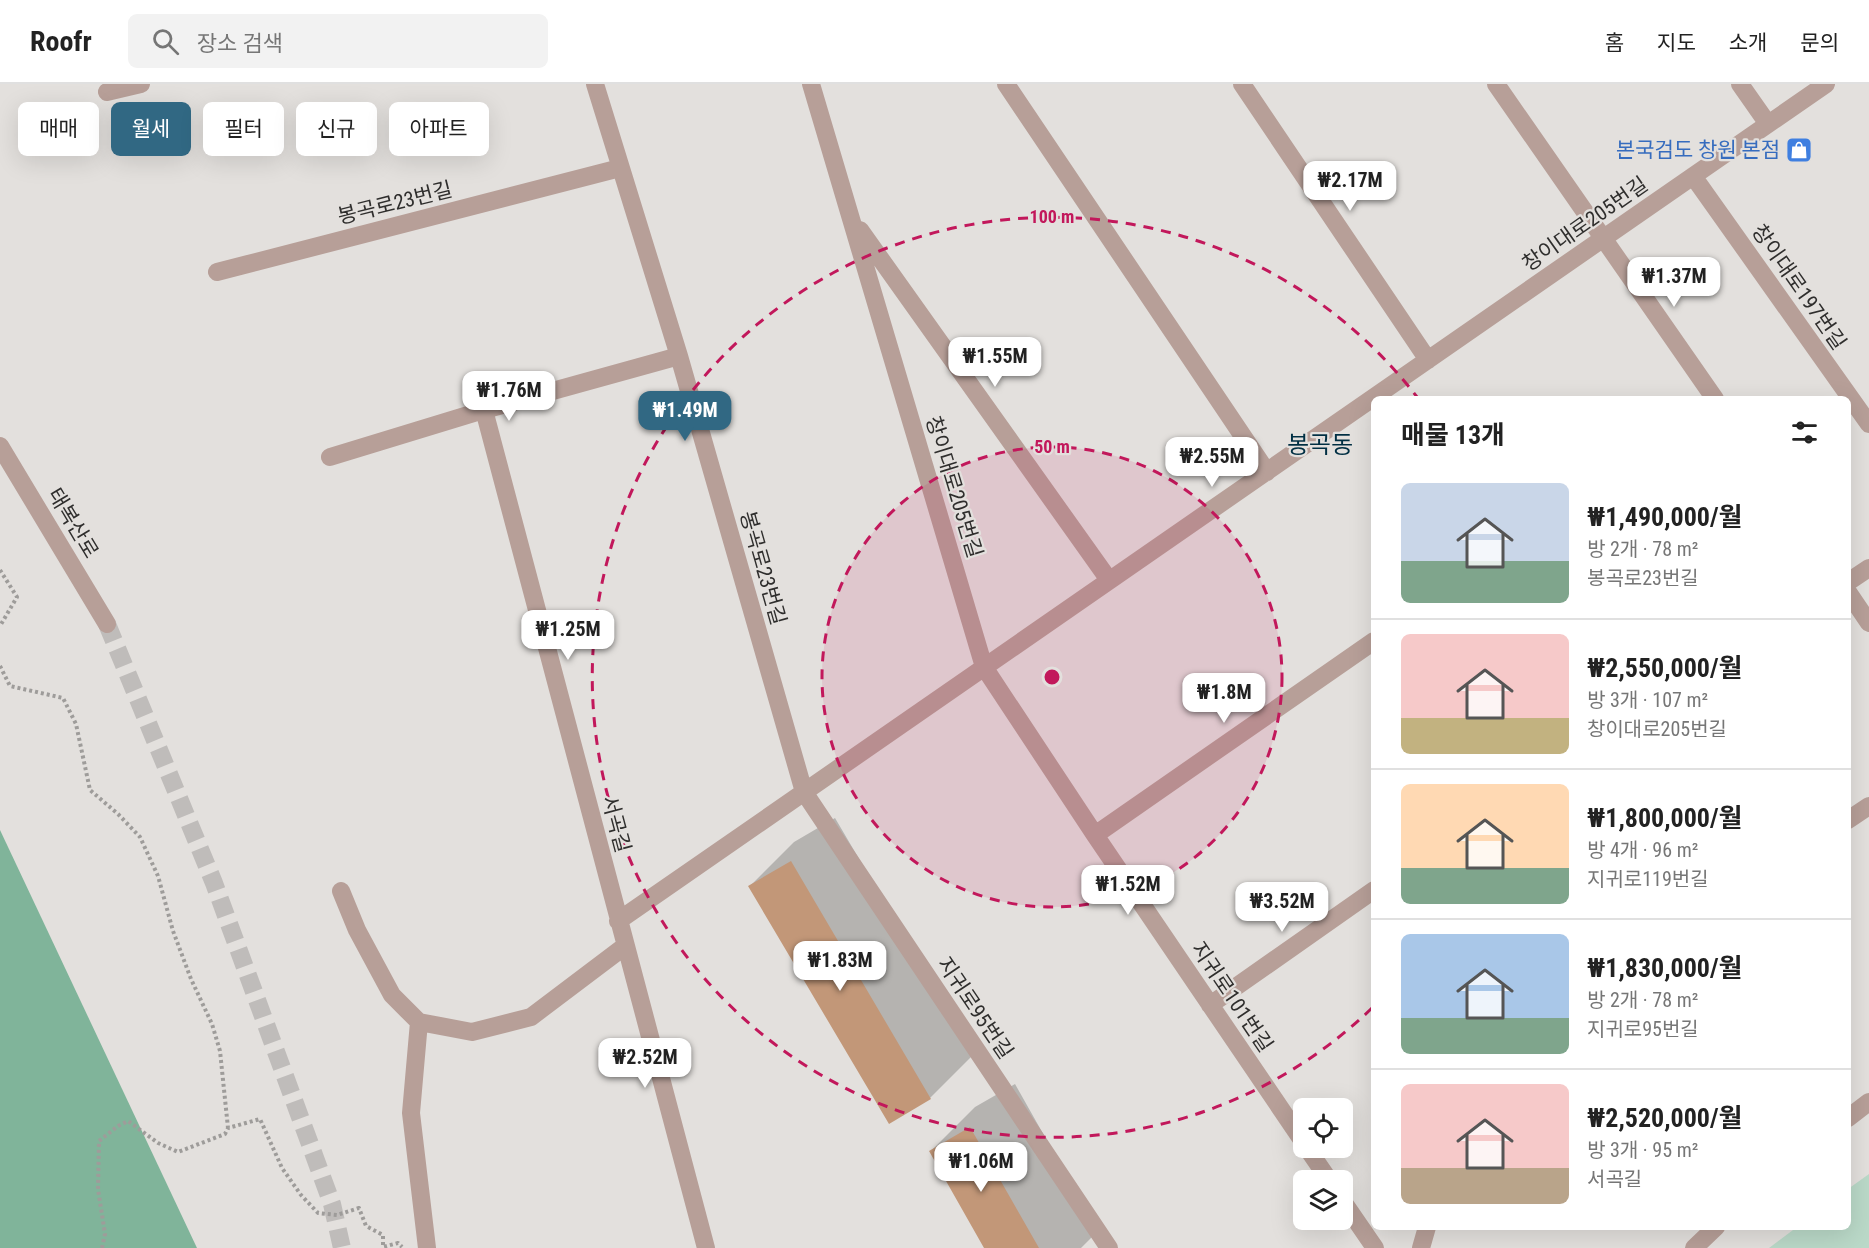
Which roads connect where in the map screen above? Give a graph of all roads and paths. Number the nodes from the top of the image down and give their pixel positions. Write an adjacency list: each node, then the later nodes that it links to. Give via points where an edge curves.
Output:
1 (141, 84): 9 (street)
2 (595, 84): 11 (street, 봉곡로23번길)
3 (811, 84): 13 (street, 창이대로205번길)
4 (1006, 84): 27 (street)
5 (1242, 84): 17 (street)
6 (1496, 84): 14 (street)
7 (1740, 84): 10 (street)
8 (1826, 84): 10 (street, 창이대로205번길)
9 (107, 92)
10 (1768, 124): 12 (street, 창이대로205번길)
11 (620, 168): 15 (street, 봉곡로23번길); 16 (street, 봉곡로23번길)
12 (1693, 176): 14 (street, 창이대로205번길); 20 (street, 창이대로197번길)
13 (850, 217): 30 (street, 창이대로205번길); 38 (street, 창이대로205번길)
14 (1604, 238): 17 (street, 창이대로205번길); 19 (street)
15 (217, 272)
16 (679, 356): 23 (street); 39 (street, 봉곡로23번길)
17 (1428, 360): 18 (street, 창이대로205번길)
18 (1376, 396)
19 (1713, 396)
20 (1849, 396)
21 (1851, 399): 24 (street, 창이대로197번길)
22 (1371, 400): 27 (street, 창이대로205번길)
23 (484, 410): 26 (street); 45 (street, 서곡길)
24 (1869, 424)
25 (0, 446): 34 (street, 태복산로)
26 (330, 457)
27 (1267, 472): 30 (street, 창이대로205번길)
28 (1869, 568): 31 (street)
29 (0, 570): 35 (path, via 17,597)
30 (1109, 580): 38 (street, 창이대로205번길)
31 (1851, 580)
32 (1851, 596): 33 (street)
33 (1869, 623)
34 (107, 624)
35 (0, 626)
36 (1371, 643): 42 (street)
37 (0, 666): 52 (path, via 10,686 63,698 76,724 90,790 140,837 158,876 173,932 212,1024 220,1051)
38 (984, 667): 39 (street, 창이대로205번길); 42 (street, 지귀로101번길)
39 (804, 792): 45 (street, 창이대로205번길); 60 (street, 지귀로95번길)
40 (1869, 806): 41 (street)
41 (1851, 818)
42 (1095, 836): 47 (street, 지귀로101번길)
43 (341, 891): 48 (street, via 392,995)
44 (1371, 892): 47 (street)
45 (618, 921): 46 (street, 서곡길)
46 (625, 946): 48 (street, via 531,1017 472,1032); 59 (street, 서곡길)
47 (1210, 1005): 51 (street, 지귀로101번길)
48 (419, 1022): 58 (street, via 411,1113)
49 (1869, 1102): 50 (street)
50 (1851, 1116)
51 (1293, 1127)
52 (228, 1128): 56 (path, via 225,1134 178,1152 128,1122 99,1141 98,1189 105,1234); 57 (path, via 260,1119 282,1168 318,1213 337,1215 359,1208 366,1226 382,1235 383,1247 398,1243)
53 (1353, 1216): 61 (street)
54 (1426, 1230): 62 (street)
55 (1713, 1230): 63 (street)
56 (102, 1248)
57 (402, 1248)
58 (427, 1248)
59 (706, 1248)
60 (1109, 1248)
61 (1375, 1248)
62 (1421, 1248)
63 (1694, 1248)

